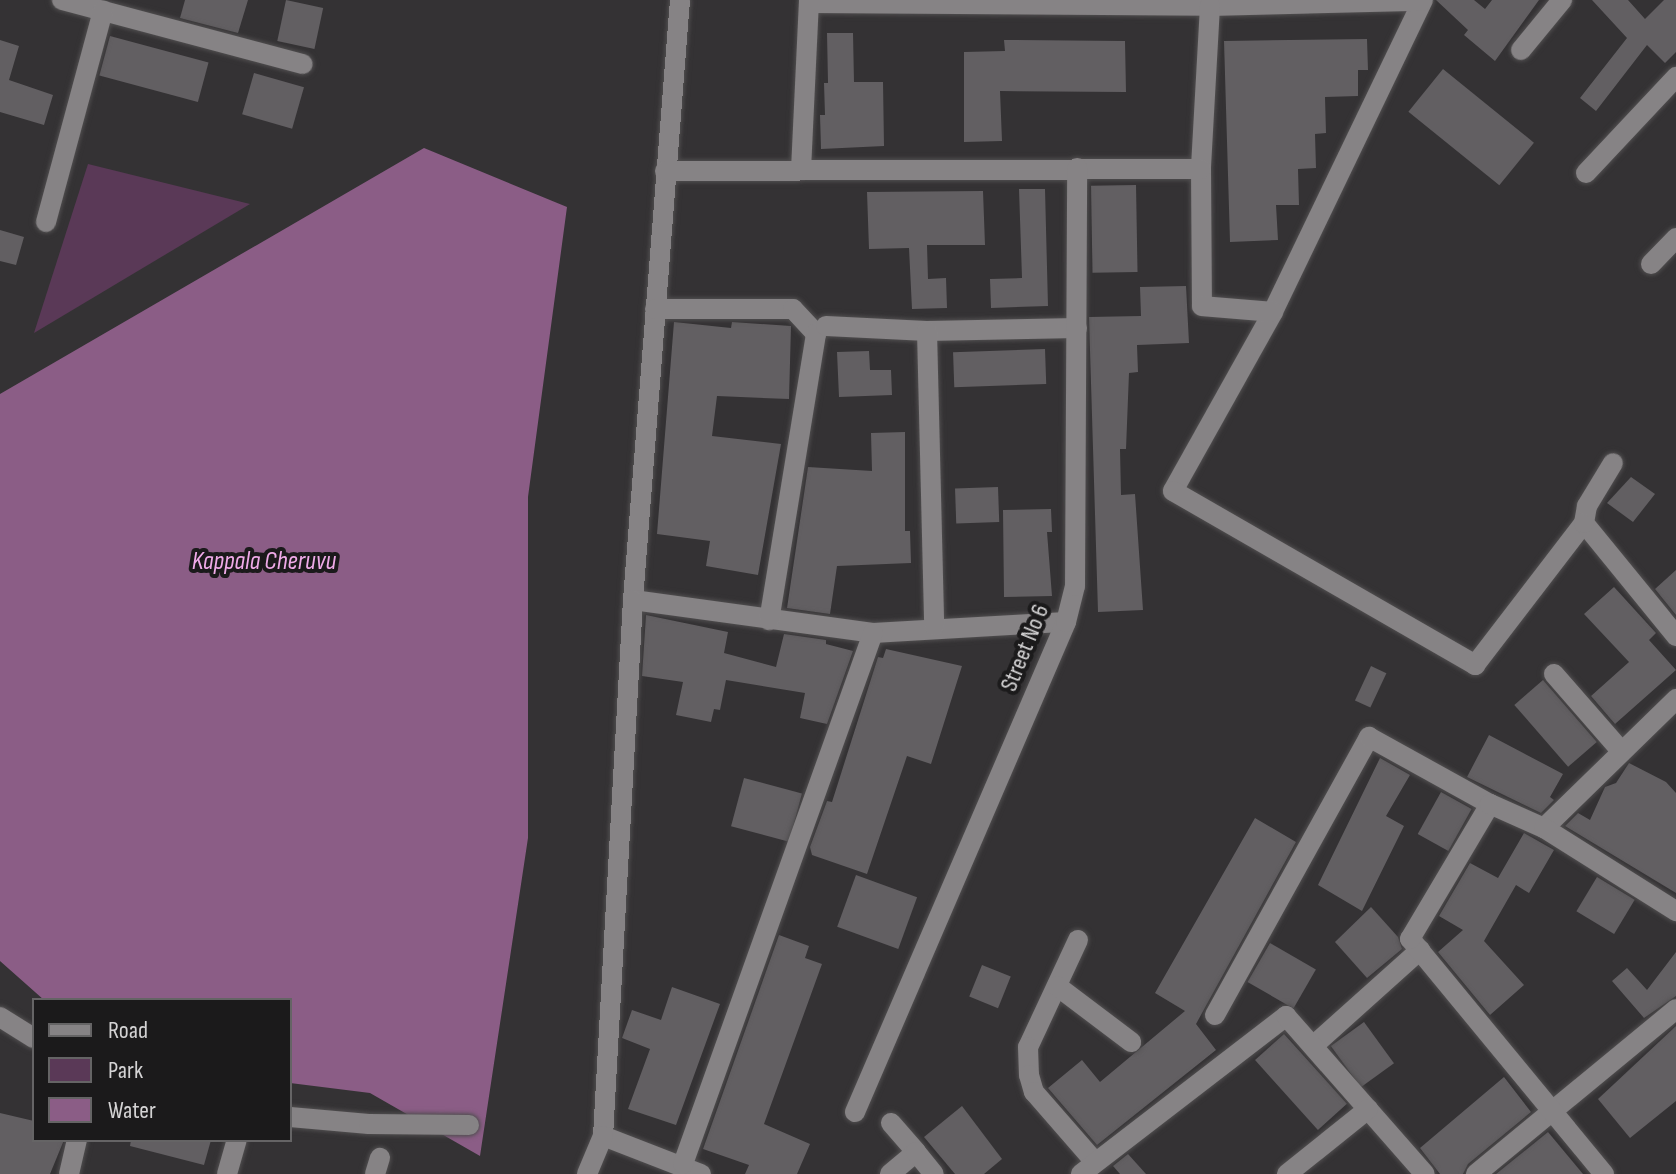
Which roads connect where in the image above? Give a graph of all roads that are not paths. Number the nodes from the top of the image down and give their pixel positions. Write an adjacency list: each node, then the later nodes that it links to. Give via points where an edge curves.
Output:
1 (62, 0): 7 (street)
2 (680, 0): 14 (street)
3 (1562, 0): 8 (street)
4 (1422, 1): 6 (street); 20 (street)
5 (809, 2): 6 (street); 13 (street)
6 (1210, 6): 12 (street)
7 (103, 11): 9 (street); 16 (street)
8 (1521, 50)
9 (303, 64)
10 (1676, 77): 15 (street)
11 (1077, 168): 12 (street); 13 (street); 22 (street, Street No 6)
12 (1201, 169): 20 (street, via 1202,306)
13 (801, 170): 14 (street)
14 (665, 171): 19 (street)
15 (1586, 173)
16 (46, 222)
17 (1676, 238): 18 (street)
18 (1651, 264)
19 (655, 309): 26 (street); 27 (street, via 793,309 816,334)
20 (1273, 312): 25 (street, via 1173,491 1475,665)
21 (826, 326): 23 (street)
22 (1077, 328): 23 (street); 28 (street, Street No 6, via 1075,586)
23 (927, 331): 29 (street)
24 (1613, 463): 25 (street, via 1587,506)
25 (1584, 523): 31 (street)
26 (633, 600): 27 (street); 53 (street)
27 (769, 620): 30 (street)
28 (1066, 622): 29 (street); 49 (street, Street No 6)
29 (934, 626): 30 (street)
30 (873, 633): 58 (street)
31 (1676, 636)
32 (1554, 674): 34 (street)
33 (1676, 699): 34 (street)
34 (1622, 752): 36 (street)
35 (1490, 804): 36 (street); 39 (street, via 1410,939); 42 (street, via 1369,737)
36 (1544, 828): 37 (street)
37 (1676, 911)
38 (1078, 940): 40 (street)
39 (1420, 950): 46 (street); 48 (street)
40 (1057, 986): 45 (street); 57 (street, via 1028,1047 1029,1075 1034,1092)
41 (1676, 1009): 48 (street)
42 (1215, 1015)
43 (0, 1017): 44 (street)
44 (32, 1037)
45 (1131, 1042)
46 (1313, 1046): 47 (street); 57 (street, via 1286,1016)
47 (1368, 1109): 64 (street); 65 (street)
48 (1553, 1109): 66 (street); 67 (street)
49 (855, 1112)
50 (292, 1117): 52 (street)
51 (891, 1123): 56 (street)
52 (469, 1125)
53 (603, 1136): 58 (street); 61 (street)
54 (77, 1142): 59 (street)
55 (236, 1142): 60 (street)
56 (916, 1152): 62 (street); 63 (street)
57 (1088, 1168)
58 (692, 1169)
59 (69, 1174)
60 (227, 1174)
61 (587, 1174)
62 (890, 1174)
63 (934, 1174)
64 (1287, 1174)
65 (1425, 1174)
66 (1476, 1174)
67 (1604, 1174)

